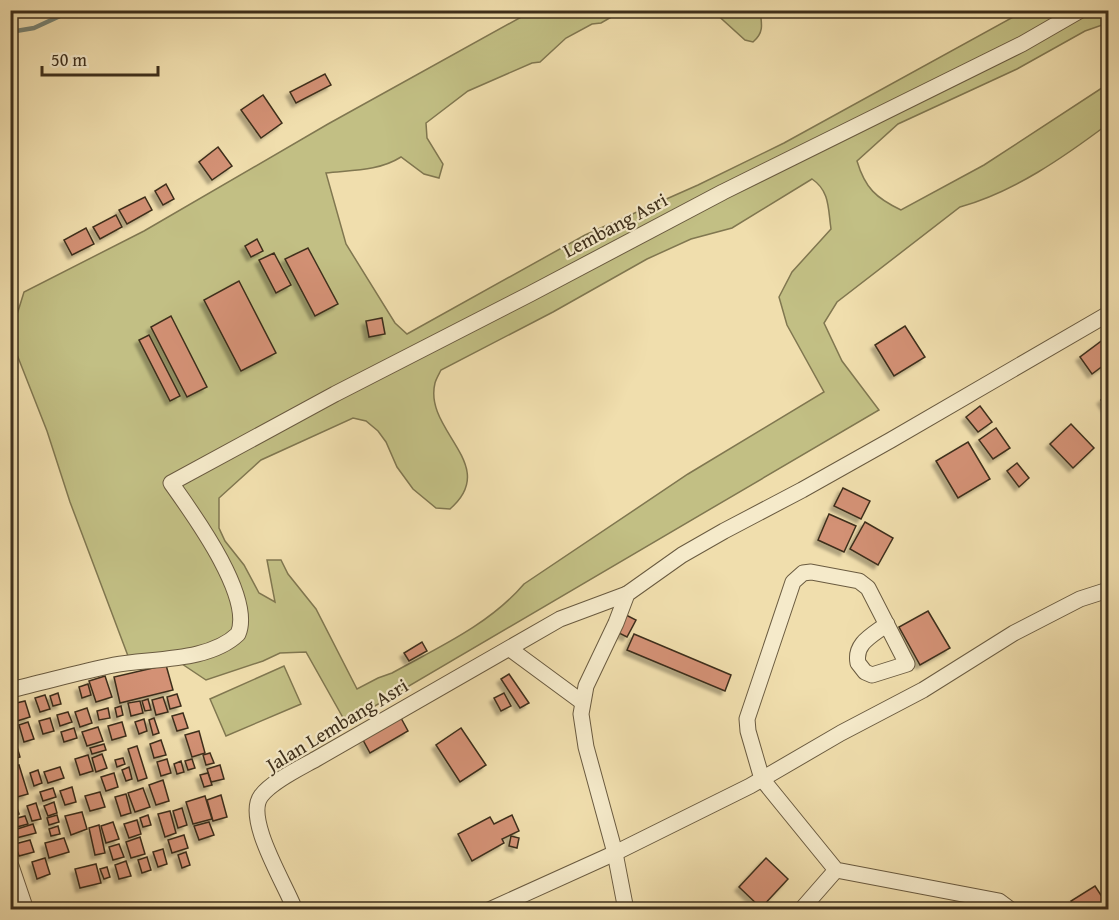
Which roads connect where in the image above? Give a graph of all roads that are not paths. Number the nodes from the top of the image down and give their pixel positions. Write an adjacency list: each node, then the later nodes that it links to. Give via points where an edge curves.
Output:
1 (1081, 10): 7 (street, Lembang Asri, via 1022,44 723,192 171,483 234,587 241,621 238,634 222,645 188,655 116,665)
2 (1108, 314): 4 (street, via 682,555)
3 (1108, 590): 9 (street, via 1040,619 923,690)
4 (627, 594): 6 (street, via 560,619); 8 (street)
5 (887, 624): 9 (street, via 862,582 811,572 803,573 793,582 747,719)
6 (510, 649): 8 (street); 14 (street, Jalan Lembang Asri, via 316,759 260,796 259,828)
7 (10, 690)
8 (582, 702): 10 (street, via 581,725)
9 (762, 779): 10 (street); 12 (street)
10 (615, 853): 15 (street); 16 (street)
11 (10, 863): 13 (street)
12 (836, 870): 17 (street); 18 (street, via 999,901)
13 (26, 909)
14 (295, 909)
15 (489, 909)
16 (626, 909)
17 (801, 909)
18 (1011, 909)

